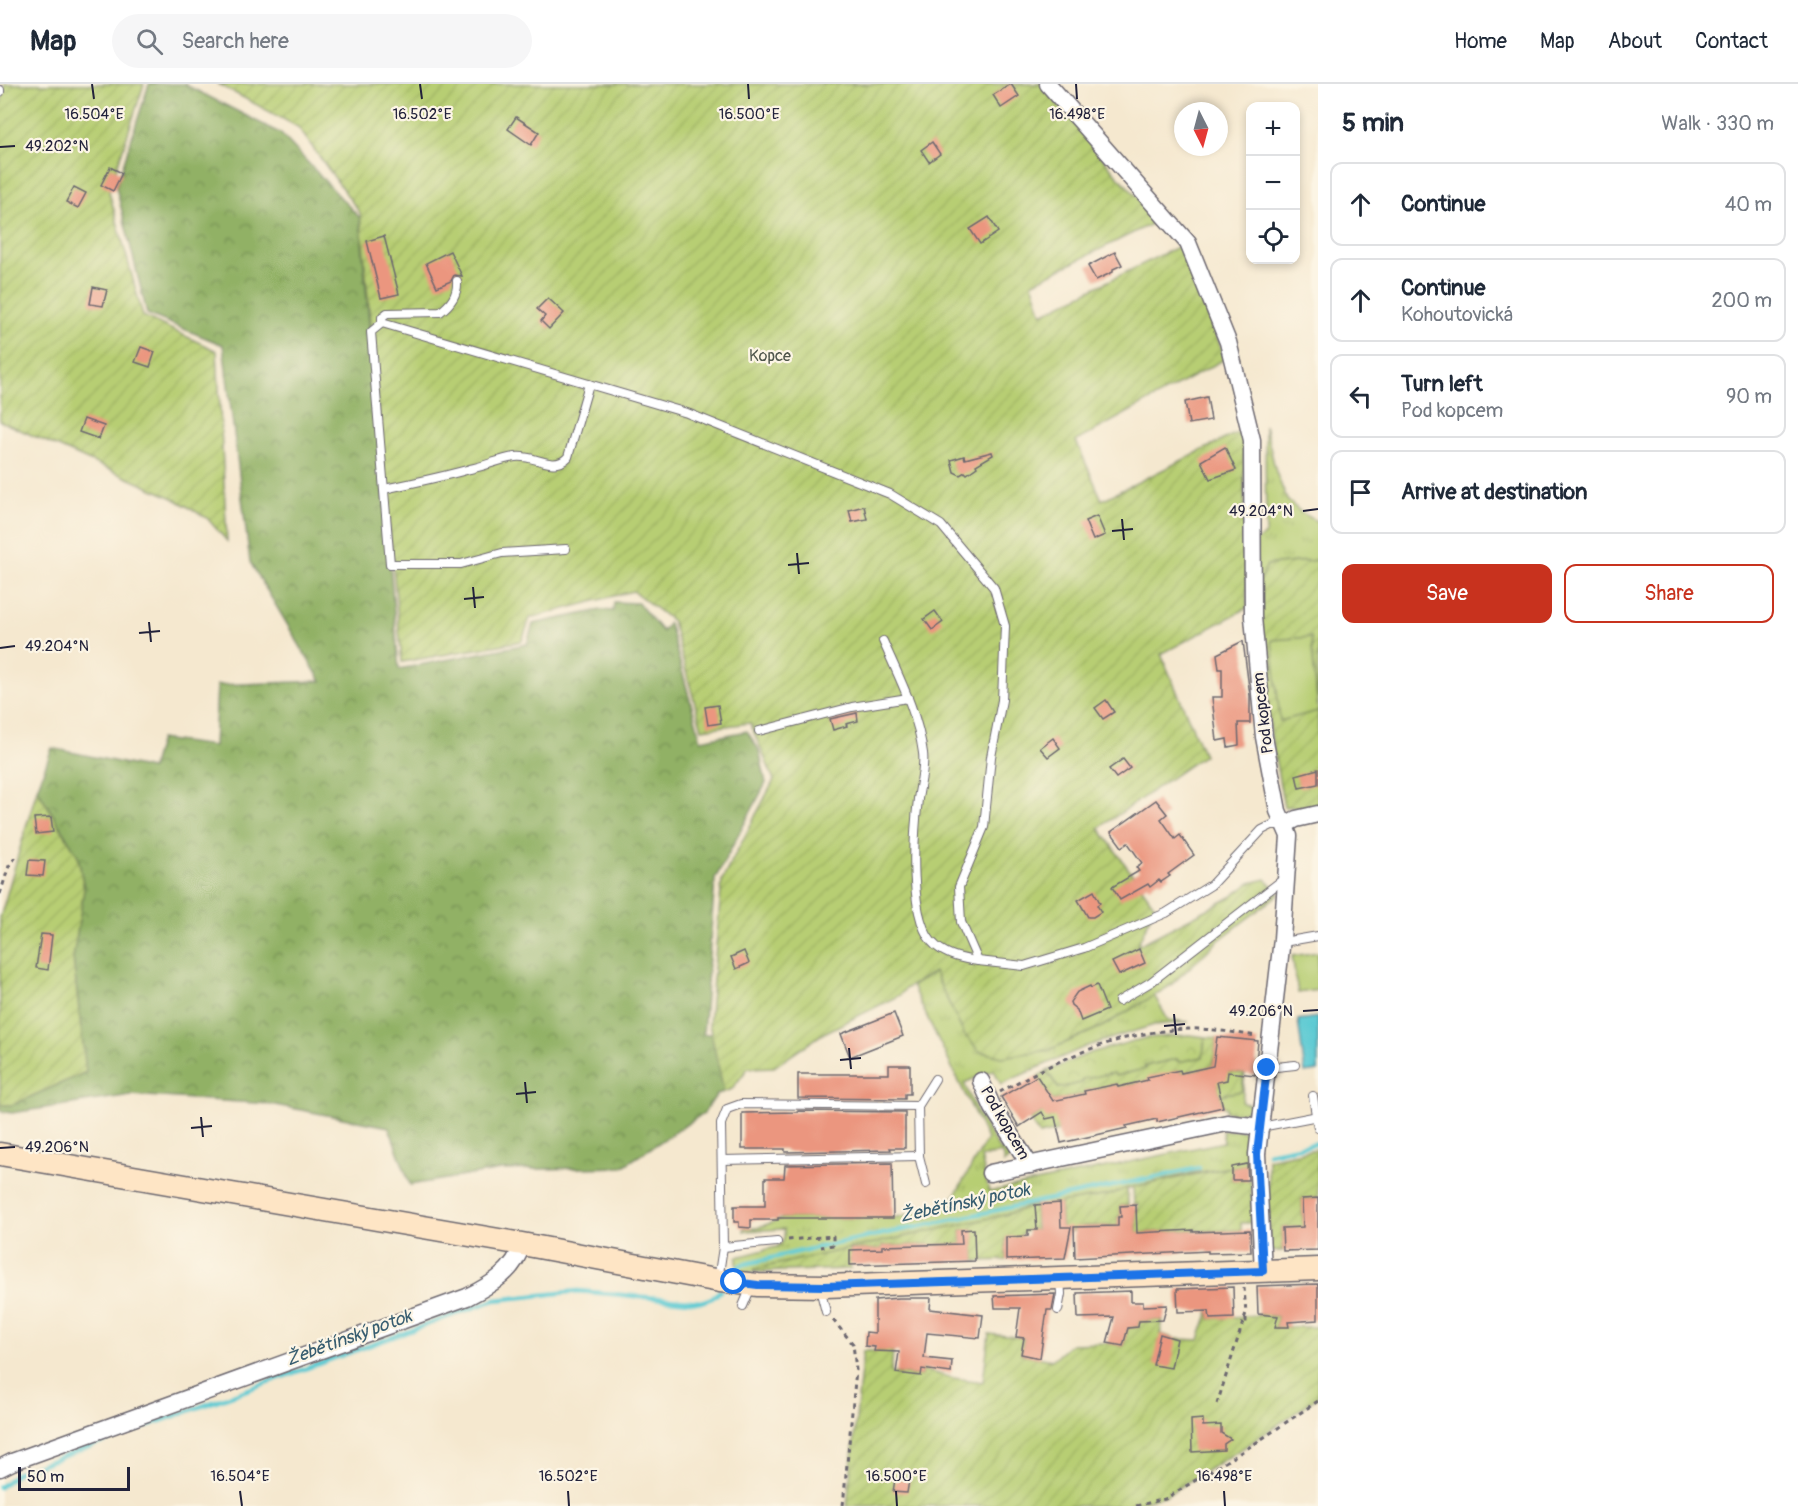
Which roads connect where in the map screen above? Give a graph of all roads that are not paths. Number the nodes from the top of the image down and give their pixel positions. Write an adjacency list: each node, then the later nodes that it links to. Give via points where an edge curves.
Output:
1 (1048, 84): 11 (street, Pod kopcem, via 1188,243 1228,342 1252,440 1253,617 1264,737 1278,811)
2 (457, 281): 3 (lane, via 454,299 440,312 387,313)
3 (382, 323): 4 (lane); 5 (lane, via 371,332)
4 (589, 384): 5 (lane, via 568,457 562,463 516,457); 15 (lane, via 687,413 890,494 941,525 994,588 1005,626 1002,700 984,827 959,887 961,922)
5 (384, 489): 6 (lane, via 390,564 461,564 502,552)
6 (566, 549)
7 (883, 641): 8 (lane)
8 (908, 698): 9 (lane, via 852,707); 15 (lane, via 924,755 915,879 919,916 935,946 956,957)
9 (759, 731)
10 (1318, 814): 11 (street)
11 (1285, 825): 12 (street, Pod kopcem, via 1289,836); 15 (lane, via 1262,830 1211,885 1166,913 1084,948 1024,966)
12 (1286, 878): 14 (street, Pod kopcem); 16 (lane, via 1151,982)
13 (1318, 936): 14 (lane)
14 (1282, 939): 18 (street, Pod kopcem)
15 (978, 961)
16 (1119, 1001)
17 (1295, 1065): 18 (lane)
18 (1267, 1068): 24 (street, Pod kopcem)
19 (935, 1079): 22 (lane)
20 (981, 1081): 29 (street, Pod kopcem, via 993,1108)
21 (1312, 1096): 23 (lane)
22 (918, 1106): 27 (lane); 28 (lane, via 741,1104 728,1109 721,1124)
23 (1317, 1116): 24 (lane); 25 (lane)
24 (1261, 1126): 29 (street, Pod kopcem, via 1227,1123); 36 (street, Pod kopcem)
25 (1318, 1128)
26 (0, 1154): 33 (street)
27 (919, 1156): 28 (lane); 31 (lane)
28 (722, 1160): 34 (lane)
29 (1030, 1165): 30 (street, Pod kopcem)
30 (990, 1173)
31 (926, 1184)
32 (777, 1242): 34 (lane)
33 (522, 1244): 38 (street); 43 (street, via 511,1267 467,1297)
34 (723, 1247): 38 (lane)
35 (1318, 1269): 36 (street)
36 (1253, 1271): 37 (street)
37 (1060, 1278): 39 (street); 41 (lane)
38 (731, 1282): 39 (street); 40 (lane)
39 (822, 1286): 42 (lane)
40 (743, 1306)
41 (1058, 1310)
42 (826, 1312)
43 (0, 1468)

